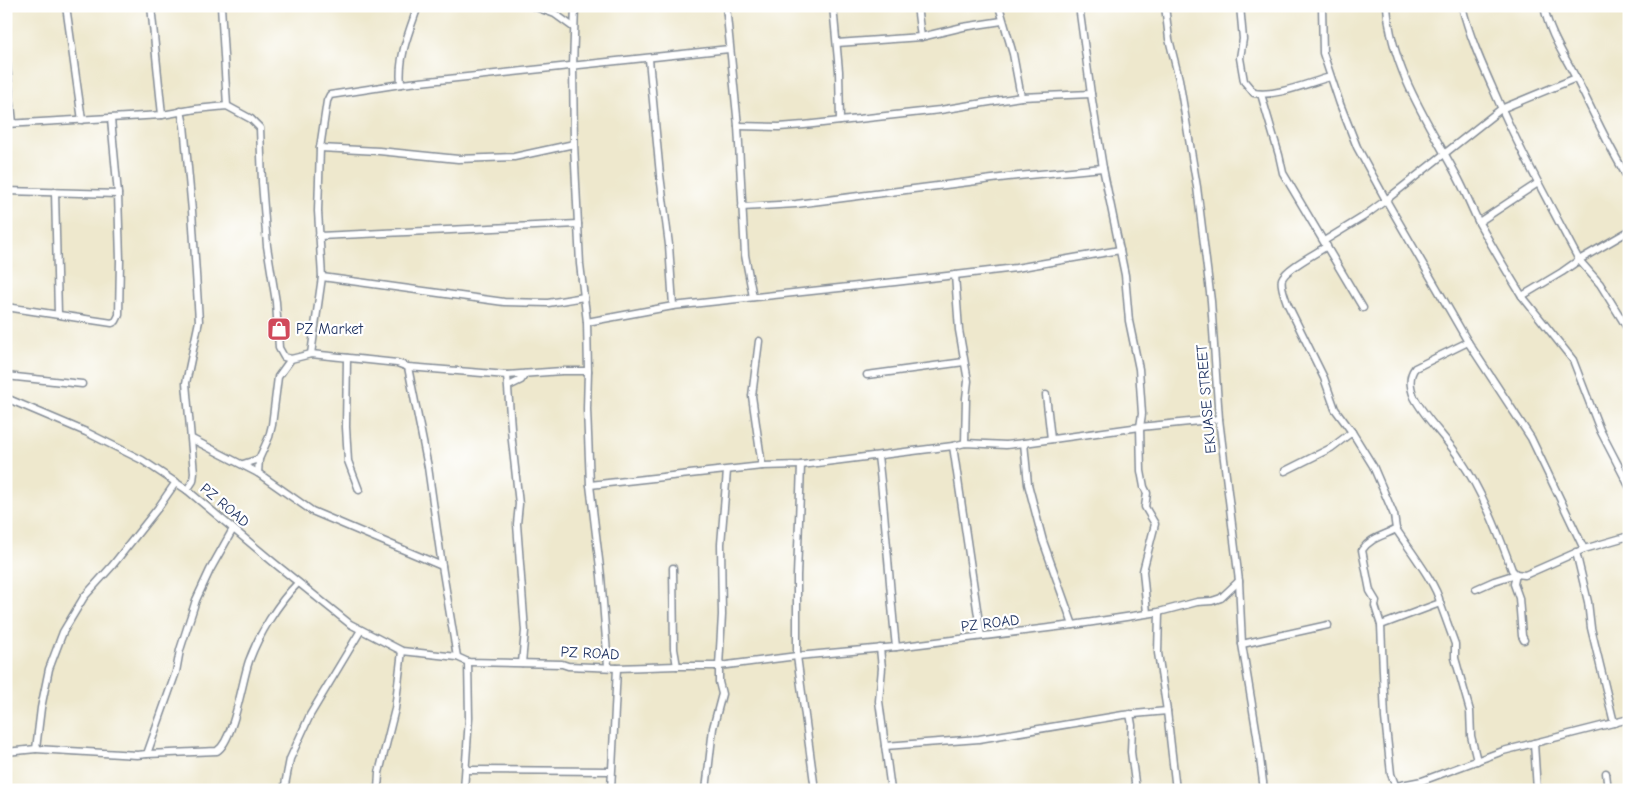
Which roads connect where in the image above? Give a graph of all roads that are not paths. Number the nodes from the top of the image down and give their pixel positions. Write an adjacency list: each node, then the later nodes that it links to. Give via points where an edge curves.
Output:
1 (66, 6): 37 (street)
2 (151, 6): 35 (street)
3 (221, 6): 32 (street)
4 (418, 6): 28 (street, via 406,39)
5 (533, 6): 19 (street, via 555,14)
6 (575, 6): 19 (street)
7 (726, 6): 22 (street)
8 (833, 6): 21 (street)
9 (917, 6): 20 (street)
10 (999, 6): 18 (street)
11 (1080, 6): 29 (street)
12 (1165, 6): 86 (street, EKUASE STREET, via 1197,187 1211,301)
13 (1240, 6): 30 (street, via 1243,39 1240,58 1244,81 1254,93)
14 (1322, 6): 26 (street, via 1322,44)
15 (1387, 6): 43 (street, via 1392,42 1407,84)
16 (1462, 6): 33 (street, via 1471,40)
17 (1544, 6): 27 (street, via 1561,53)
18 (1002, 21): 20 (street); 31 (street, via 1013,54)
19 (573, 27): 25 (street)
20 (921, 37): 21 (street)
21 (837, 43): 38 (street)
22 (729, 49): 24 (street); 40 (street)
23 (6, 57): 39 (street)
24 (649, 59): 25 (street); 64 (street)
25 (573, 67): 28 (street); 41 (street)
26 (1330, 77): 30 (street); 50 (street, via 1357,148)
27 (1576, 78): 33 (street); 45 (street)
28 (401, 84): 42 (street, via 330,95)
29 (1091, 94): 31 (street); 44 (street)
30 (1261, 94): 56 (street, via 1283,173)
31 (1021, 97): 38 (street)
32 (227, 106): 34 (street); 74 (street, via 260,128 264,211 279,348 284,356)
33 (1501, 109): 43 (street); 46 (street)
34 (181, 111): 35 (street); 89 (street, via 199,321 186,383)
35 (162, 114): 36 (street)
36 (111, 119): 37 (street); 49 (street)
37 (82, 120): 39 (street)
38 (840, 121): 40 (street, via 779,127)
39 (10, 124)
40 (738, 126): 51 (street)
41 (574, 144): 42 (street, via 514,157 458,159); 53 (street)
42 (320, 148): 55 (street)
43 (1444, 155): 50 (street); 52 (street)
44 (1104, 168): 51 (street, via 796,204); 57 (street)
45 (1629, 180)
46 (1538, 183): 52 (street); 58 (street)
47 (6, 191): 48 (street)
48 (55, 192): 49 (street); 67 (street)
49 (118, 194): 67 (street, via 120,260 119,315 116,321)
50 (1386, 200): 56 (street); 71 (street)
51 (742, 207): 61 (street, via 745,255)
52 (1479, 222): 62 (street)
53 (578, 224): 55 (street); 63 (street)
54 (1629, 231): 58 (street)
55 (319, 236): 60 (street)
56 (1326, 244): 66 (street); 88 (street, via 1286,273 1282,280 1283,291 1335,409)
57 (1120, 250): 59 (street); 87 (street, via 1141,387)
58 (1579, 260): 62 (street); 69 (street, via 1600,284)
59 (955, 275): 61 (street); 75 (street)
60 (322, 277): 63 (street, via 504,302 548,303); 72 (street)
61 (753, 296): 64 (street)
62 (1522, 296): 104 (street, via 1573,360 1600,430)
63 (584, 297): 68 (street)
64 (673, 306): 68 (street)
65 (6, 307): 67 (street)
66 (1363, 308)
67 (58, 314)
68 (587, 322): 77 (street)
69 (1629, 331)
70 (759, 342): 98 (street, via 752,396)
71 (1468, 342): 110 (street, via 1531,438); 114 (street, via 1415,368 1411,372 1411,388 1422,410 1461,460 1476,486)
72 (311, 354): 73 (street); 74 (street)
73 (347, 358): 76 (street); 106 (street, via 348,461)
74 (291, 359): 95 (street, via 278,377 269,437)
75 (964, 362): 80 (street); 91 (street, via 968,381)
76 (408, 367): 79 (street); 112 (street, via 428,468)
77 (588, 371): 78 (street); 103 (street)
78 (525, 374): 79 (street); 83 (street)
79 (507, 375): 83 (street)
80 (867, 375)
81 (6, 376): 82 (street)
82 (82, 384)
83 (509, 386): 134 (street, via 525,631)
84 (1046, 395): 90 (street)
85 (6, 398): 102 (street, PZ ROAD, via 86,432 142,460)
86 (1219, 419): 87 (street); 115 (street, EKUASE STREET)
87 (1140, 427): 90 (street); 120 (street, via 1141,471 1147,493 1145,507 1155,524 1143,571)
88 (1352, 432): 100 (street, via 1331,448); 108 (street, via 1373,466 1390,504)
89 (192, 439): 96 (street); 105 (street, via 194,473)
90 (1051, 439): 92 (street)
91 (965, 442): 92 (street); 93 (street)
92 (1024, 443): 121 (street, via 1028,484 1043,541)
93 (953, 446): 94 (street); 125 (street)
94 (878, 456): 97 (street); 128 (street)
95 (259, 459): 96 (street); 101 (street)
96 (243, 464): 101 (street)
97 (800, 465): 98 (street); 131 (street)
98 (762, 466): 99 (street)
99 (727, 471): 103 (street); 137 (street, via 721,544 722,615)
100 (1285, 471)
101 (258, 473): 112 (street, via 312,511)
102 (176, 482): 105 (street, PZ ROAD); 145 (street, via 84,597 63,632 49,669)
103 (590, 485): 135 (street)
104 (1629, 486)
105 (187, 490): 107 (street, PZ ROAD)
106 (359, 490)
107 (233, 529): 116 (street, PZ ROAD); 147 (street, via 196,600 176,672)
108 (1396, 529): 118 (street, via 1430,580); 123 (street, via 1377,537 1362,550)
109 (1629, 536): 110 (street)
110 (1584, 549): 111 (street)
111 (1576, 552): 114 (street, via 1525,575); 142 (street)
112 (442, 566): 132 (street)
113 (672, 568): 136 (street)
114 (1516, 574): 117 (street); 126 (street, via 1514,584 1520,598)
115 (1239, 581): 119 (street, PZ ROAD, via 1222,598); 127 (street, EKUASE STREET)
116 (298, 583): 124 (street, PZ ROAD); 147 (street, via 284,597 249,661 236,714 222,747 217,751)
117 (1476, 589)
118 (1440, 603): 123 (street); 148 (street, via 1455,644 1455,658 1470,711)
119 (1159, 612): 120 (street, PZ ROAD); 139 (street, via 1158,653)
120 (1146, 613): 121 (street, PZ ROAD)
121 (1073, 625): 125 (street, PZ ROAD)
122 (1328, 625): 127 (street)
123 (1381, 625): 152 (street, via 1385,718 1391,774)
124 (361, 630): 130 (street, PZ ROAD); 154 (street, via 310,715 290,759)
125 (981, 636): 128 (street, PZ ROAD)
126 (1524, 640)
127 (1242, 644): 163 (street, EKUASE STREET)
128 (896, 647): 129 (street, PZ ROAD)
129 (880, 648): 131 (street, PZ ROAD); 144 (street, via 879,701)
130 (402, 651): 132 (street, PZ ROAD); 155 (street, via 395,709 379,773)
131 (797, 656): 137 (street, PZ ROAD); 159 (street)
132 (457, 657): 133 (street, PZ ROAD)
133 (468, 662): 134 (street, PZ ROAD); 149 (street)
134 (522, 663): 135 (street, PZ ROAD)
135 (608, 666): 138 (street, PZ ROAD)
136 (677, 666): 137 (street, PZ ROAD); 138 (street, PZ ROAD)
137 (718, 666): 158 (street, via 722,694 713,728)
138 (617, 668): 150 (street)
139 (1167, 711): 140 (street); 162 (street)
140 (1130, 714): 144 (street, via 979,739); 153 (street)
141 (1629, 719): 142 (street)
142 (1614, 723): 143 (street)
143 (1534, 743): 148 (street); 164 (street)
144 (885, 746): 160 (street)
145 (36, 749): 146 (street); 147 (street)
146 (6, 752)
147 (147, 754)
148 (1477, 761): 152 (street)
149 (466, 770): 150 (street); 156 (street)
150 (611, 772): 157 (street)
151 (1606, 773): 165 (street)
152 (1396, 788)
153 (1136, 789): 161 (street)
154 (284, 790)
155 (378, 790)
156 (464, 790)
157 (611, 790)
158 (706, 790)
159 (815, 790)
160 (891, 790)
161 (1124, 790)
162 (1176, 790)
163 (1264, 790)
164 (1537, 790)
165 (1608, 790)

